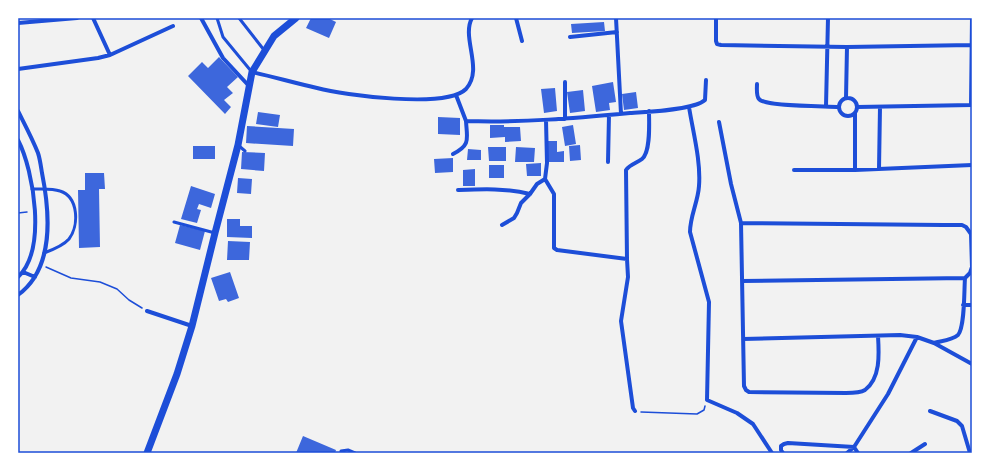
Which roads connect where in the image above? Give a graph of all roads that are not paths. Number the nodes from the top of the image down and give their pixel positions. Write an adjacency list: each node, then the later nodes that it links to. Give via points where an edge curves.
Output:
1 (77, 18): 13 (street)
2 (93, 18): 22 (street)
3 (200, 18): 28 (street, via 224,58)
4 (217, 18): 24 (lane, via 223,37)
5 (239, 18): 21 (lane)
6 (296, 18): 21 (street, via 274,36)
7 (472, 18): 29 (street, via 469,38 473,58 472,77 466,88)
8 (516, 18): 17 (street)
9 (616, 18): 15 (street)
10 (716, 18): 19 (street, via 717,44)
11 (828, 18): 19 (street)
12 (972, 18): 18 (street)
13 (18, 23)
14 (173, 26): 22 (street)
15 (617, 32): 16 (street); 40 (street)
16 (570, 37)
17 (522, 41)
18 (972, 45): 20 (street); 31 (street)
19 (826, 46): 20 (street); 33 (street)
20 (847, 46): 30 (street)
21 (265, 51): 24 (street)
22 (110, 54): 23 (street, via 98,58)
23 (18, 69)
24 (252, 72): 28 (street); 29 (street, via 353,95 434,99)
25 (706, 80): 32 (street, via 705,100)
26 (565, 82): 42 (street)
27 (757, 84): 33 (street, via 759,100 767,103)
28 (249, 87): 47 (street)
29 (456, 95): 44 (street)
30 (846, 98): 34 (street, via 841,101); 35 (street, via 855,101)
31 (972, 105): 36 (street)
32 (690, 106): 38 (street); 89 (street, via 700,176 690,232 708,294 710,312 707,400 737,413 753,424)
33 (826, 106): 34 (street)
34 (839, 107): 39 (street, via 845,115)
35 (857, 107): 36 (street); 39 (street)
36 (880, 107): 52 (street)
37 (18, 111): 57 (street, via 32,137)
38 (649, 111): 40 (street); 65 (street, via 646,155 626,170)
39 (855, 113): 54 (street)
40 (621, 114): 41 (street)
41 (609, 116): 42 (street); 50 (street)
42 (565, 119): 43 (street)
43 (546, 120): 44 (street); 55 (street)
44 (466, 121): 49 (street, via 467,142 463,149)
45 (719, 122): 61 (street)
46 (18, 140): 56 (street, via 26,158)
47 (238, 145): 48 (lane); 63 (street)
48 (245, 151)
49 (453, 154)
50 (608, 162)
51 (972, 165): 52 (street)
52 (880, 169): 54 (street)
53 (794, 170): 54 (street)
54 (855, 170)
55 (545, 179): 59 (street, via 537,184); 65 (street, via 554,194 554,248)
56 (32, 189): 57 (lane); 66 (street, via 35,240)
57 (46, 189): 64 (street, via 48,226); 64 (lane, via 61,191 72,199 75,227 68,240 54,250)
58 (458, 190): 59 (street, via 486,189)
59 (530, 194): 62 (street, via 521,203 514,218)
60 (174, 222): 63 (lane)
61 (741, 223): 69 (street, via 962,225 971,234 972,267); 70 (street)
62 (502, 225)
63 (215, 233): 75 (street)
64 (44, 253): 67 (street)
65 (627, 259): 81 (street, via 628,277 621,321)
66 (23, 272): 67 (street); 68 (street)
67 (35, 277): 71 (street)
68 (18, 278)
69 (965, 278): 70 (street); 72 (street)
70 (742, 281): 78 (street)
71 (18, 295)
72 (963, 305): 73 (street); 79 (street, via 963,321 958,334 947,340)
73 (972, 305)
74 (147, 311): 75 (street)
75 (192, 326): 86 (street)
76 (878, 336): 77 (street); 78 (street); 78 (street, via 878,364 871,383 864,390 846,393 749,392 744,386)
77 (917, 337): 79 (street); 85 (street, via 888,394)
78 (743, 339)
79 (934, 342): 80 (street)
80 (972, 364)
81 (635, 411)
82 (930, 411): 84 (street, via 957,421 962,426)
83 (925, 444): 93 (street)
84 (970, 445): 94 (street)
85 (854, 447): 90 (street, via 784,444 781,448); 91 (street); 92 (street)
86 (147, 453)
87 (340, 453): 88 (lane, via 345,450)
88 (355, 453)
89 (772, 453)
90 (783, 453)
91 (847, 453)
92 (858, 453)
93 (911, 453)
94 (970, 453)

